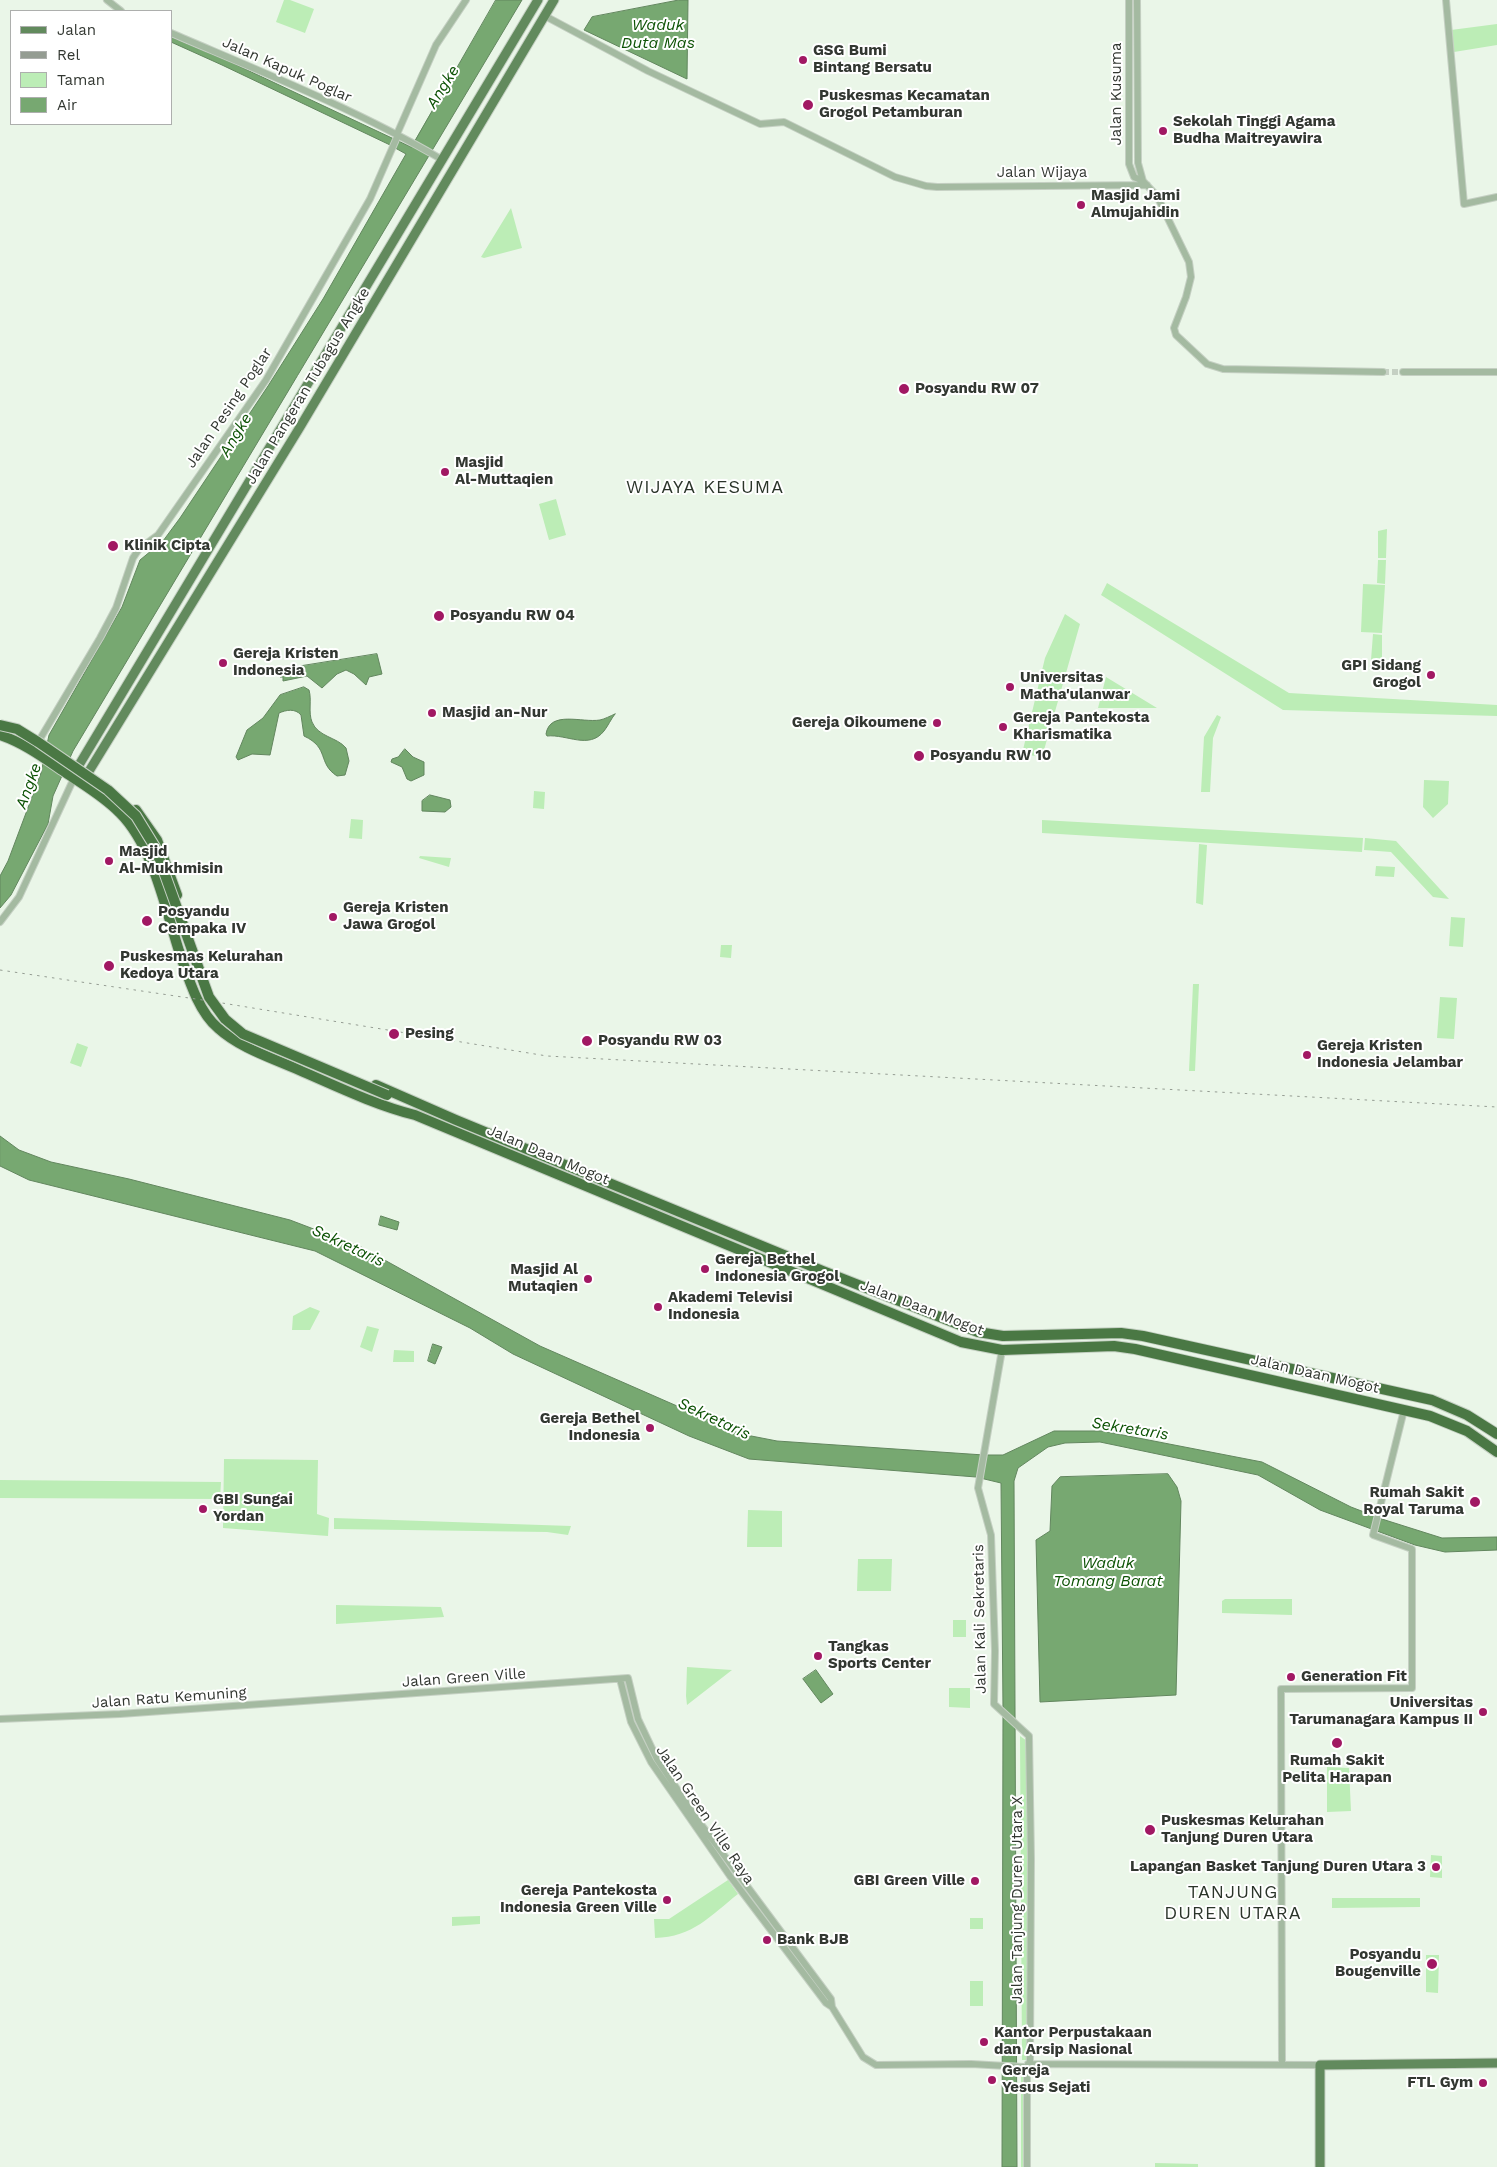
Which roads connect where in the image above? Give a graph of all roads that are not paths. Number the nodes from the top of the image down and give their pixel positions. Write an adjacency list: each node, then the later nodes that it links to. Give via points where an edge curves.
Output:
1 (107, 0): 8 (street)
2 (466, 0): 15 (street, via 436,46)
3 (538, 0): 11 (main road, Jalan Pangeran Tubagus Angke)
4 (554, 0): 9 (main road, Jalan Pangeran Tubagus Angke)
5 (1129, 0): 17 (street, Jalan Kusuma, via 1129,164 1134,177)
6 (1137, 0): 17 (street, Jalan Kusuma, via 1138,163)
7 (1446, 0): 18 (street, via 1464,204)
8 (120, 10)
9 (545, 16): 12 (main road, Jalan Pangeran Tubagus Angke); 17 (street, Jalan Wijaya, via 648,71 760,124 782,122 895,177 926,186)
10 (172, 33): 15 (street, Jalan Kapuk Poglar)
11 (515, 38): 12 (main road, via 518,46); 13 (main road, Jalan Pangeran Tubagus Angke)
12 (528, 46): 14 (main road, Jalan Pangeran Tubagus Angke)
13 (501, 60): 14 (main road, via 510,61); 16 (main road, Jalan Pangeran Tubagus Angke)
14 (514, 68): 23 (main road, Jalan Pangeran Tubagus Angke)
15 (397, 135): 16 (street, Jalan Kapuk Poglar); 31 (street, Jalan Pesing Poglar, via 370,199 266,380 158,535 139,549 133,558 116,608)
16 (439, 158): 22 (main road, Jalan Pangeran Tubagus Angke)
17 (1145, 183): 19 (street, Jalan Kusuma, via 1159,199 1185,251 1190,271 1186,297 1174,331 1181,342 1207,364 1223,369)
18 (1497, 198)
19 (1382, 372)
20 (1403, 372): 21 (street)
21 (1497, 372)
22 (294, 408): 23 (main road, via 298,415); 24 (main road, Jalan Pangeran Tubagus Angke)
23 (306, 416): 25 (main road, Jalan Pangeran Tubagus Angke)
24 (288, 419): 25 (main road, via 296,420); 26 (main road, Jalan Pangeran Tubagus Angke)
25 (300, 427): 27 (main road, Jalan Pangeran Tubagus Angke)
26 (141, 663): 27 (main road, via 145,669); 32 (main road, Jalan Pangeran Tubagus Angke)
27 (151, 670): 33 (main road, Jalan Pangeran Tubagus Angke)
28 (0, 723): 31 (highway, Jalan Daan Mogot, via 22,728); 42 (highway, Jalan Daan Mogot, bridge, via 38,742 108,790 136,816 156,847 209,997 232,1026 260,1042)
29 (0, 729): 42 (highway, Jalan Daan Mogot, bridge, via 28,740 106,792 136,820 151,844 203,991 225,1025 257,1045)
30 (0, 735): 34 (highway, Jalan Daan Mogot, via 34,752)
31 (41, 740): 32 (highway, Jalan Daan Mogot)
32 (76, 763): 33 (highway, Jalan Daan Mogot)
33 (90, 772): 34 (main road, Jalan Pangeran Tubagus Angke); 35 (highway, Jalan Daan Mogot, via 125,799 145,820 165,858)
34 (75, 779): 36 (highway, Jalan Daan Mogot, via 129,822 154,872); 37 (street, via 19,897)
35 (182, 909): 36 (highway); 38 (highway, Jalan Daan Mogot, via 216,1002 230,1020)
36 (167, 914): 40 (highway, Jalan Daan Mogot, via 185,969 203,1009 217,1028)
37 (0, 922)
38 (258, 1037): 39 (highway, Jalan Daan Mogot); 40 (highway, via 256,1044)
39 (272, 1043): 41 (highway, via 264,1047); 43 (highway, Jalan Daan Mogot)
40 (249, 1048): 41 (highway, Jalan Daan Mogot)
41 (265, 1055): 44 (highway, Jalan Daan Mogot, via 351,1093)
42 (386, 1096): 43 (highway, Jalan Daan Mogot); 44 (highway, Jalan Daan Mogot, via 406,1106)
43 (418, 1104): 45 (highway, Jalan Daan Mogot)
44 (415, 1115): 47 (highway, Jalan Daan Mogot)
45 (812, 1267): 46 (highway, Jalan Daan Mogot); 47 (highway)
46 (823, 1271): 47 (highway); 49 (highway, Jalan Daan Mogot, via 987,1335 1121,1333)
47 (812, 1281): 48 (highway, Jalan Daan Mogot, via 961,1342)
48 (1002, 1350): 51 (highway, Jalan Daan Mogot, via 1121,1346); 59 (street, Jalan Kali Sekretaris, via 978,1486 991,1535 994,1704)
49 (1276, 1366): 50 (highway, Jalan Daan Mogot); 51 (highway)
50 (1296, 1371): 52 (highway); 54 (highway, Jalan Daan Mogot, via 1438,1402)
51 (1273, 1380): 52 (highway, Jalan Daan Mogot)
52 (1292, 1385): 53 (highway, Jalan Daan Mogot)
53 (1404, 1410): 55 (highway, Jalan Daan Mogot, via 1462,1428); 65 (street, via 1373,1535 1412,1549 1412,1688 1281,1689)
54 (1497, 1434)
55 (1497, 1452)
56 (620, 1679): 57 (street, Jalan Green Ville); 60 (street, Jalan Green Ville Raya, via 631,1722 651,1762 796,1966); 60 (street, Jalan Green Ville Raya, via 628,1678 638,1719 658,1759 693,1813 831,1999)
57 (309, 1700): 58 (street, Jalan Ratu Kemuning)
58 (0, 1719)
59 (1028, 1736): 62 (street, Jalan Tanjung Duren Utara X)
60 (832, 2007): 64 (street, Jalan Green Ville Raya, via 863,2057 876,2065)
61 (1497, 2063): 63 (main road)
62 (1032, 2064): 64 (street); 65 (street); 68 (street)
63 (1426, 2064): 66 (main road); 67 (main road)
64 (1022, 2065): 68 (street)
65 (1282, 2065): 66 (street)
66 (1320, 2065): 70 (main road)
67 (1497, 2068)
68 (1026, 2075): 69 (street)
69 (1028, 2167)
70 (1320, 2167)

